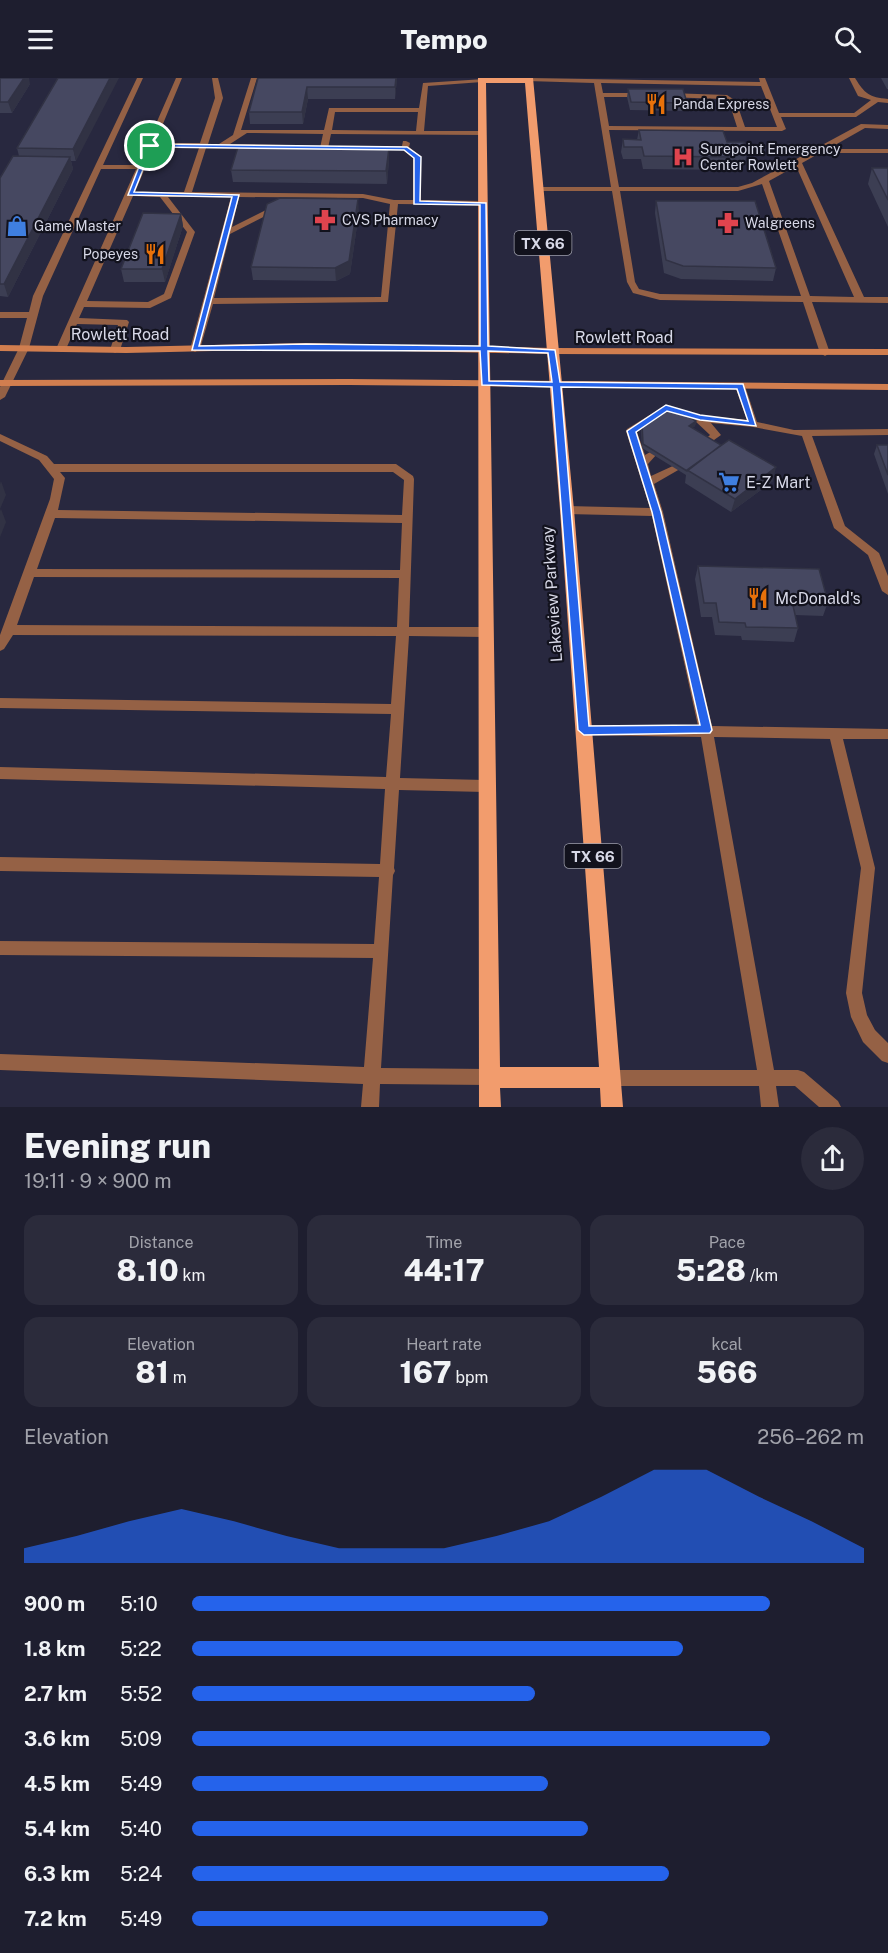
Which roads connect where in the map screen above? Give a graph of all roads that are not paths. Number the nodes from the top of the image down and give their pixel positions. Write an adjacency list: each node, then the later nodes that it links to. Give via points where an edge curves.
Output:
1 (140, 78): 40 (lane)
2 (179, 78): 28 (lane)
3 (215, 78): 29 (lane, via 219,98)
4 (254, 78): 27 (lane)
5 (852, 78): 16 (lane, via 861,94)
6 (482, 79): 7 (main road); 9 (lane); 26 (main road)
7 (529, 79): 8 (lane); 43 (main road, Lakeview Parkway / TX 66)
8 (598, 80): 11 (lane); 12 (lane)
9 (423, 81): 18 (lane)
10 (762, 81): 11 (lane); 19 (lane)
11 (676, 83): 15 (lane)
12 (600, 95): 13 (lane); 21 (lane)
13 (646, 95)
14 (657, 95): 15 (lane)
15 (680, 95): 22 (lane, via 713,95 732,101)
16 (876, 100): 17 (lane); 19 (lane, via 856,115)
17 (888, 101)
18 (423, 110): 23 (lane, via 332,110); 25 (lane)
19 (776, 115): 22 (lane, via 782,129)
20 (888, 127): 37 (lane, via 864,126)
21 (606, 128): 22 (lane); 44 (lane)
22 (742, 129)
23 (328, 132): 24 (lane); 27 (lane, via 244,131); 33 (lane)
24 (407, 133): 25 (lane); 36 (lane)
25 (420, 133): 26 (lane)
26 (482, 133): 52 (main road)
27 (236, 135): 30 (lane)
28 (150, 146): 29 (lane); 41 (lane)
29 (203, 146): 30 (lane); 47 (lane)
30 (221, 146): 31 (lane)
31 (301, 147)
32 (313, 147): 33 (lane)
33 (324, 148): 34 (lane)
34 (336, 148)
35 (359, 148): 36 (lane)
36 (405, 148): 51 (lane, via 417,157)
37 (819, 151): 38 (lane); 39 (lane)
38 (888, 151)
39 (798, 162): 42 (lane); 55 (lane)
40 (98, 167): 41 (lane); 60 (lane)
41 (141, 167): 45 (lane)
42 (765, 180): 44 (lane, via 738,189); 54 (lane)
43 (538, 189): 44 (lane); 68 (main road, Lakeview Parkway / TX 66)
44 (617, 189): 54 (lane, via 631,282 636,291 660,297)
45 (130, 194): 46 (lane); 58 (lane)
46 (162, 194): 47 (lane); 58 (lane, via 192,232 168,296 150,305)
47 (188, 194): 48 (lane)
48 (236, 195): 49 (lane); 53 (lane)
49 (302, 195): 50 (lane, via 363,196); 53 (lane)
50 (394, 202): 51 (lane); 57 (lane, via 385,300)
51 (417, 202): 52 (lane)
52 (483, 203): 64 (main road)
53 (226, 233): 57 (lane)
54 (806, 298): 55 (lane); 70 (lane)
55 (860, 298): 56 (lane)
56 (888, 300)
57 (209, 301): 66 (lane)
58 (81, 304): 61 (lane)
59 (0, 315): 60 (lane)
60 (32, 315): 63 (lane)
61 (74, 321): 65 (lane); 67 (lane, via 124,322)
62 (0, 348): 63 (main road, Rowlett Road)
63 (24, 348): 65 (main road, Rowlett Road); 71 (lane)
64 (484, 348): 66 (main road, Rowlett Road); 68 (main road, Rowlett Road); 72 (main road)
65 (62, 349): 67 (main road, Rowlett Road)
66 (195, 349): 67 (main road, Rowlett Road)
67 (115, 350)
68 (552, 351): 70 (main road, Rowlett Road); 73 (main road, Lakeview Parkway / TX 66)
69 (888, 352): 70 (main road, Rowlett Road)
70 (825, 353)
71 (4, 383): 72 (main road); 76 (lane)
72 (485, 383): 73 (main road); 97 (main road)
73 (556, 385): 74 (main road); 88 (main road, Lakeview Parkway / TX 66)
74 (740, 386): 75 (main road); 78 (lane)
75 (888, 387)
76 (0, 397)
77 (696, 421): 78 (lane); 82 (lane, via 716,435); 84 (lane, via 666,408 631,431)
78 (753, 424): 80 (lane)
79 (888, 432): 80 (lane)
80 (806, 433): 94 (lane, via 840,528 873,553)
81 (0, 437): 85 (lane, via 43,458)
82 (707, 442)
83 (652, 454): 84 (lane)
84 (642, 463): 87 (lane)
85 (51, 468): 90 (lane, via 60,478); 91 (lane, via 396,468 409,480)
86 (675, 469): 87 (lane)
87 (648, 482): 89 (lane)
88 (567, 510): 89 (lane); 101 (main road, Lakeview Parkway / TX 66)
89 (657, 512): 102 (lane)
90 (51, 514): 91 (lane); 92 (lane)
91 (407, 519): 93 (lane)
92 (30, 573): 93 (lane); 95 (lane)
93 (405, 574): 96 (lane)
94 (888, 591)
95 (9, 630): 96 (lane); 98 (lane)
96 (403, 632): 97 (lane); 100 (lane)
97 (485, 632): 107 (main road)
98 (0, 646)
99 (0, 703): 100 (lane)
100 (398, 709): 106 (lane)
101 (584, 730): 102 (lane); 116 (main road, Lakeview Parkway / TX 66)
102 (706, 730): 103 (lane); 117 (lane)
103 (835, 732): 104 (lane); 112 (lane, via 868,868 854,993 859,1017 869,1036)
104 (888, 734)
105 (0, 773): 106 (lane)
106 (393, 783): 107 (lane); 109 (lane)
107 (485, 786): 115 (main road)
108 (0, 864): 109 (lane)
109 (388, 871): 111 (lane)
110 (0, 948): 111 (lane)
111 (382, 951): 114 (lane)
112 (888, 1055)
113 (0, 1062): 114 (lane)
114 (374, 1076): 115 (lane); 118 (lane)
115 (489, 1077): 116 (main road); 119 (main road)
116 (610, 1078): 117 (lane); 120 (main road, Lakeview Parkway / TX 66)
117 (767, 1078): 121 (lane); 122 (lane, via 798,1078)
118 (370, 1107)
119 (490, 1107)
120 (612, 1107)
121 (770, 1107)
122 (832, 1107)

